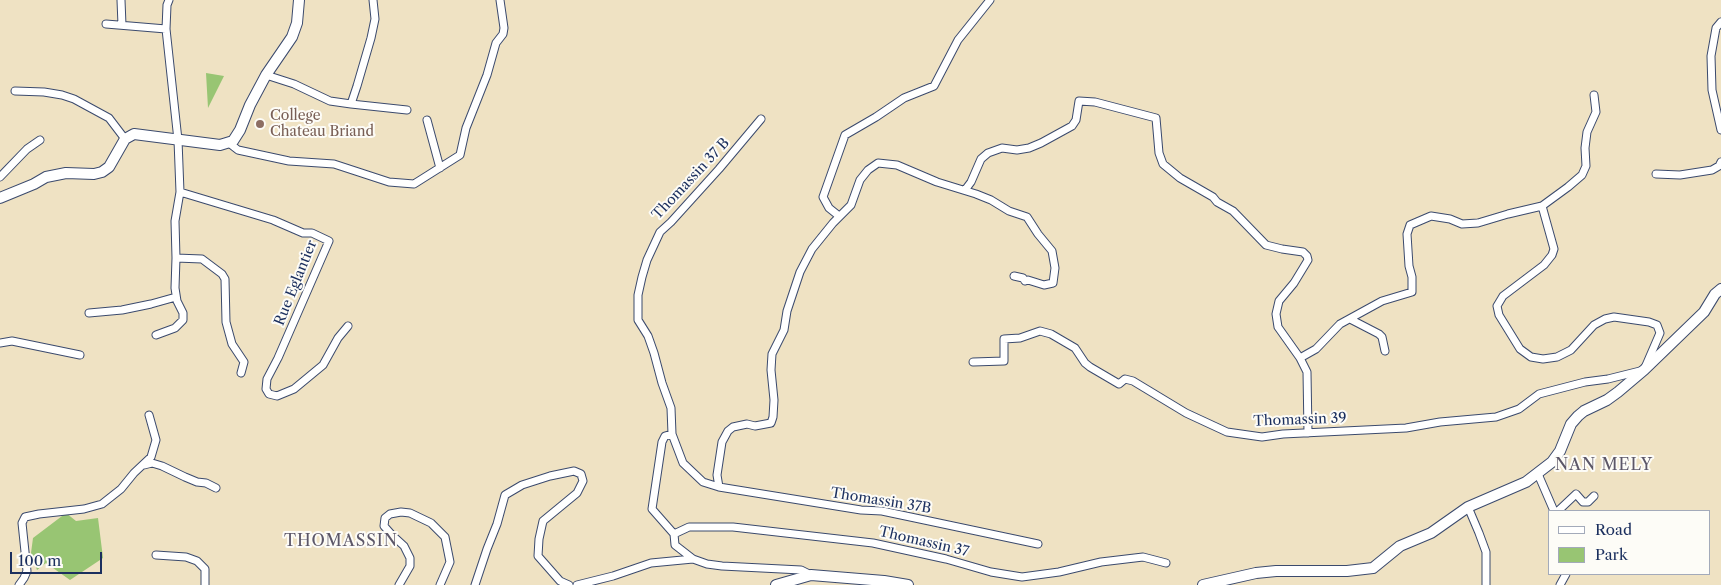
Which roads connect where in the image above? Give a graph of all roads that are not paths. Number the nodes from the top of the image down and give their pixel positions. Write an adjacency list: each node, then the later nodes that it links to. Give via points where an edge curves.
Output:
1 (121, 0): 9 (street)
2 (169, 0): 10 (street)
3 (299, 0): 11 (main road, via 298,23 292,37)
4 (373, 0): 14 (street, via 375,19 371,38)
5 (500, 0): 24 (street, via 503,34 496,43 466,128 460,155)
6 (990, 0): 31 (street, via 958,40 934,86 904,98 845,135 823,197)
7 (1721, 22): 18 (street, via 1716,28 1711,56 1712,90)
8 (106, 24): 9 (street)
9 (122, 25): 10 (street)
10 (166, 29): 21 (street)
11 (266, 75): 14 (street, via 330,101); 22 (main road, via 240,130)
12 (15, 91): 19 (street, via 44,92 74,99 109,118)
13 (1594, 95): 30 (street, via 1596,112 1587,132 1586,166 1582,175)
14 (351, 104): 15 (street)
15 (407, 110)
16 (761, 119): 49 (street, Thomassin 37 B, via 660,232 642,276 638,320 651,344 671,408)
17 (427, 120): 24 (street)
18 (1721, 130)
19 (125, 139): 21 (main road, via 140,134); 29 (main road, via 109,167 102,172 46,177)
20 (40, 140): 26 (street)
21 (178, 140): 22 (main road, via 220,145); 28 (street)
22 (229, 143): 24 (street, via 238,150 289,161 334,164 389,182 414,184)
23 (1721, 162): 25 (street, via 1712,170 1680,175)
24 (440, 168)
25 (1656, 174)
26 (0, 177)
27 (965, 190): 31 (street, via 896,164 878,163 860,180 851,205); 33 (street, via 1027,217 1052,251 1055,268 1052,283 1044,285); 43 (street, via 981,159 988,153 1002,148 1029,148 1072,126 1079,100 1156,118 1158,153 1163,164 1213,197 1266,245 1305,254 1308,260 1279,301 1276,314 1278,327)
28 (180, 192): 32 (street, via 175,220); 38 (street, Rue Eglantier, via 329,241 267,378 269,394 277,396 294,389 310,376 327,360)
29 (0, 198)
30 (1542, 206): 37 (street, via 1478,223 1462,224 1430,216 1410,225 1412,292 1382,301); 45 (street, via 1554,249 1552,255 1544,265 1503,296 1497,306 1520,349 1532,357 1556,357 1571,350 1604,319 1614,317 1649,322 1657,325 1660,332)
31 (839, 216): 52 (street, via 812,249 800,272 784,330 772,354 774,400 771,423 747,424 728,431 722,442)
32 (176, 258): 35 (street); 46 (street, via 202,259 225,278 226,322 232,344 244,362)
33 (1014, 276)
34 (1721, 289): 45 (main road, via 1704,312)
35 (176, 298): 36 (street, via 122,310); 39 (street, via 183,320 175,328)
36 (89, 313)
37 (1350, 319): 41 (street, via 1379,334); 43 (street, via 1340,324 1316,349)
38 (348, 326)
39 (156, 335)
40 (0, 342): 42 (street, via 12,341)
41 (1384, 352)
42 (80, 355)
43 (1300, 358): 48 (street, via 1307,372)
44 (973, 362): 48 (street, Thomassin 39, via 1004,361 1004,339 1040,331 1075,348 1090,367 1120,384 1125,379 1133,381 1186,413 1227,432 1262,437)
45 (1644, 370): 48 (street, Thomassin 39, via 1539,394 1519,409 1496,417 1406,428); 51 (main road, via 1607,400 1584,411 1571,424 1556,456)
46 (241, 373)
47 (149, 415): 50 (street, via 156,440 151,457)
48 (1308, 432)
49 (672, 434): 52 (street, Thomassin 37 B, via 683,463 703,482); 58 (street, via 665,436 662,442 652,509)
50 (142, 466): 53 (street, via 152,463); 64 (street, via 102,504 24,517 26,571)
51 (1538, 474): 55 (main road); 56 (street)
52 (719, 487): 59 (street, Thomassin 37B, via 882,511)
53 (216, 488)
54 (1594, 496): 57 (street, via 1584,502 1576,494)
55 (1468, 507): 73 (main road, via 1431,533 1400,546 1373,568 1347,572 1256,573); 74 (street, via 1486,552)
56 (1556, 510)
57 (1557, 510)
58 (674, 534): 61 (street, via 675,544); 62 (street, Thomassin 37, via 689,527 733,527 873,543 1022,577 1143,556)
59 (1038, 544)
60 (156, 555): 65 (street, via 197,561 205,569)
61 (693, 558): 63 (street, via 707,564 801,570); 70 (street, via 651,563)
62 (1166, 563)
63 (811, 575): 71 (main road); 72 (main road)
64 (19, 585)
65 (205, 585)
66 (399, 585): 67 (street, via 410,566 410,558 404,546 384,526 385,518 401,512 431,523 445,538 450,562)
67 (440, 585)
68 (475, 585): 69 (street, via 504,495 522,485 574,470 581,474 583,482 576,493 543,521 538,556 560,581)
69 (569, 585)
70 (578, 585)
71 (776, 585)
72 (908, 585)
73 (1203, 585)
74 (1486, 585)

